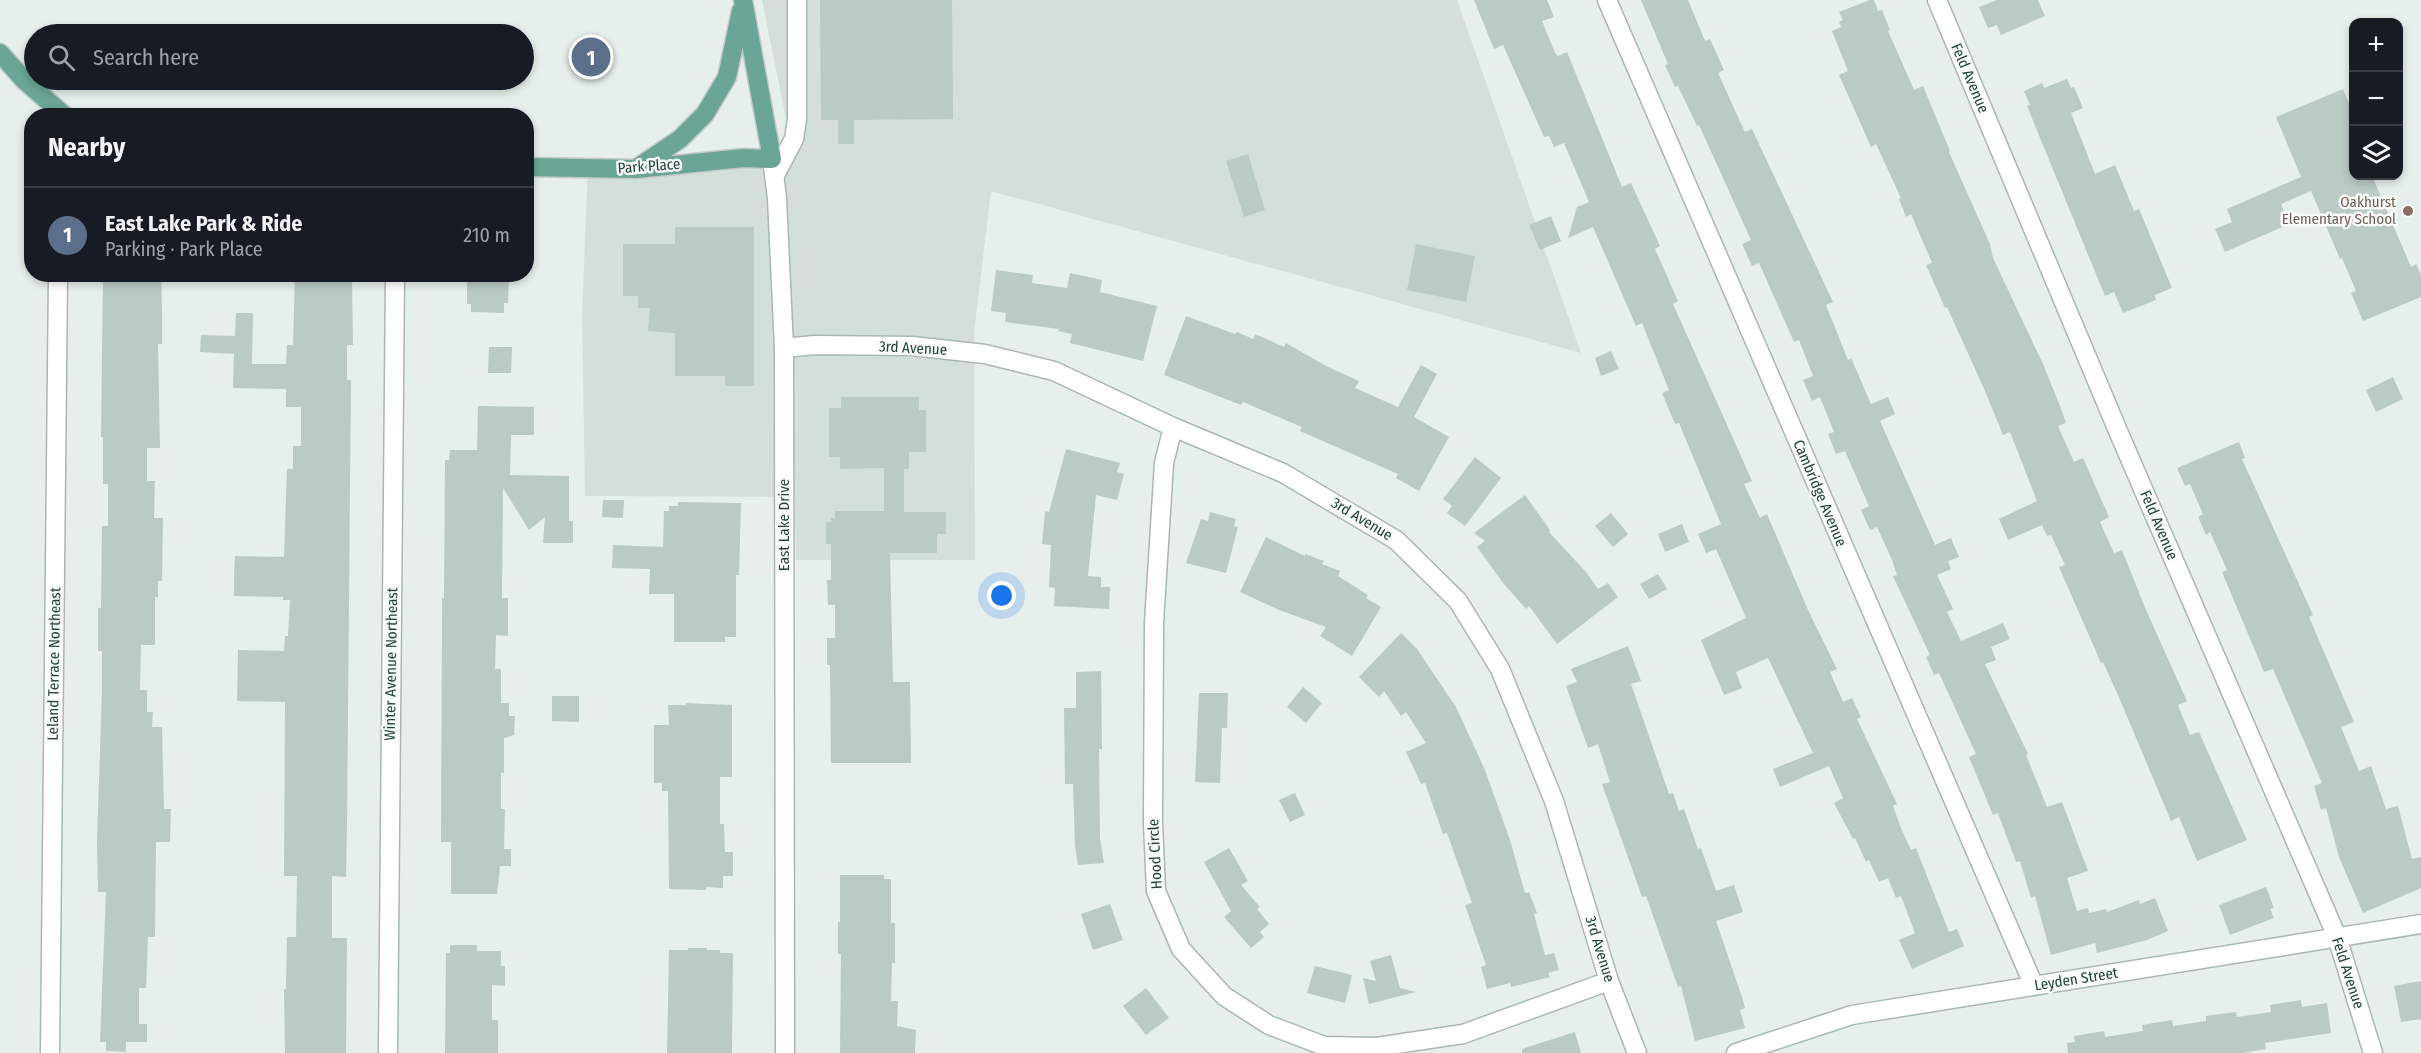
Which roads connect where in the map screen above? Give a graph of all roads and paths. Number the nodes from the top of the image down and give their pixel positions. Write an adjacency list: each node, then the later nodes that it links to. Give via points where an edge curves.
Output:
1 (743, 0): 10 (main road, East Lake Drive); 11 (main road, via 728,77 705,114 680,139)
2 (797, 0): 10 (street, via 797,119 794,139)
3 (1607, 0): 19 (street, Cambridge Avenue)
4 (1937, 0): 17 (street, Feld Avenue)
5 (0, 53): 6 (main road)
6 (24, 80)
7 (35, 90): 8 (main road)
8 (56, 108)
9 (534, 167): 11 (main road, Park Place)
10 (773, 167): 11 (main road, Park Place, via 744,158); 14 (street, East Lake Drive)
11 (636, 169)
12 (58, 282): 20 (street, Leland Terrace Northeast)
13 (395, 282): 21 (street, Winter Avenue Northeast)
14 (784, 348): 15 (street, 3rd Avenue, via 912,346 985,354 1054,371); 22 (street, East Lake Drive)
15 (1173, 427): 18 (street, 3rd Avenue, via 1283,473 1396,540 1458,601 1500,669 1554,801); 18 (street, Hood Circle, via 1164,464 1154,623 1153,823 1156,891 1181,949 1224,996 1269,1025 1324,1046 1377,1047 1462,1034)
16 (2421, 924): 17 (street, Leyden Street)
17 (2337, 937): 19 (street, Leyden Street); 25 (street, Feld Avenue)
18 (1609, 981): 23 (street, 3rd Avenue)
19 (2034, 986): 24 (street, Leyden Street, via 1852,1015)
20 (50, 1053)
21 (388, 1053)
22 (785, 1053)
23 (1637, 1053)
24 (1736, 1053)
25 (2373, 1053)

